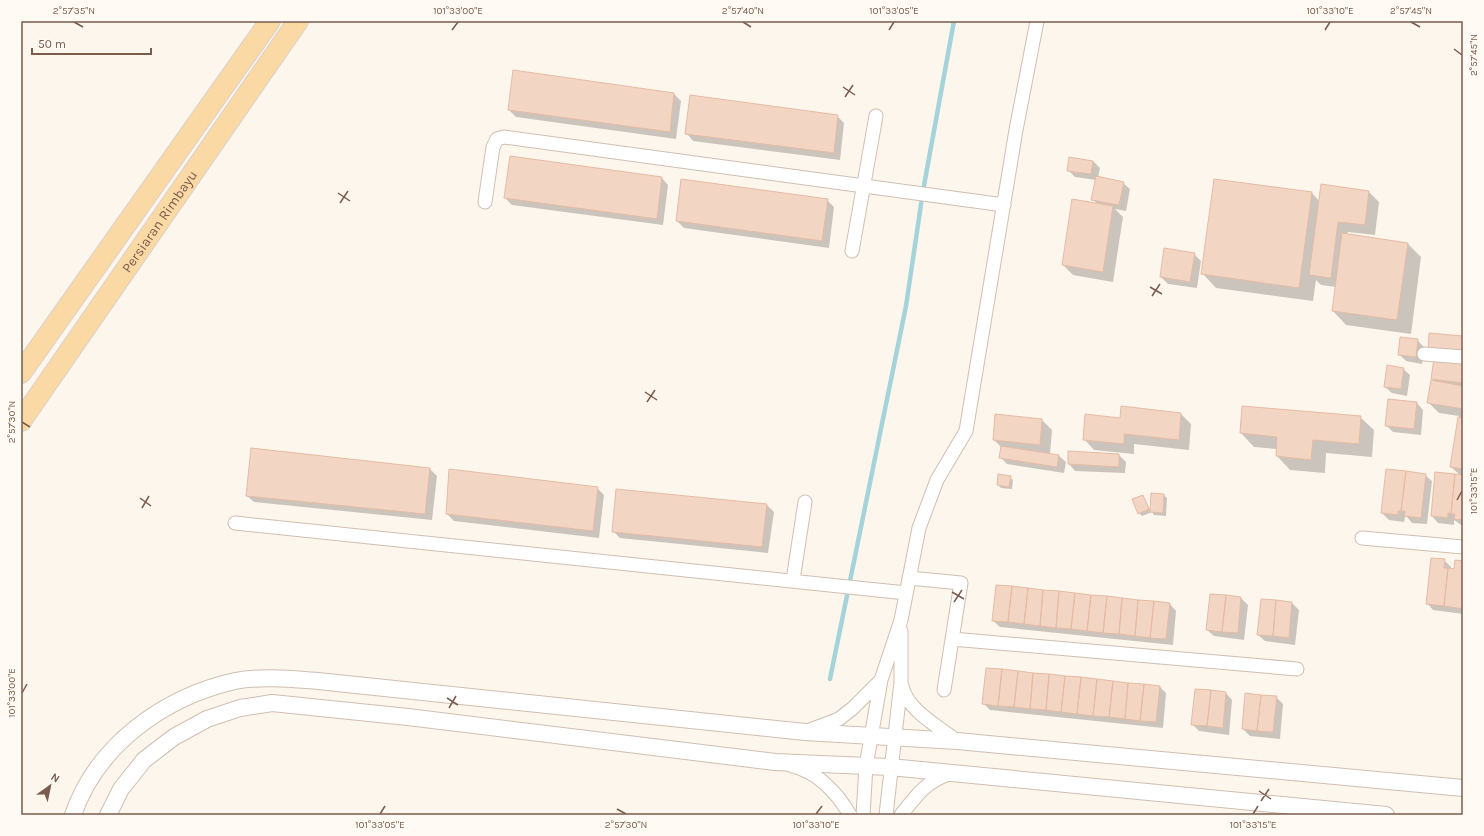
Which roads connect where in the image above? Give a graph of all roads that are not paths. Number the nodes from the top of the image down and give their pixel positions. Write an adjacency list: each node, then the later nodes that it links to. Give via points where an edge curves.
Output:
1 (270, 21): 11 (main road, Persiaran Rimbayu)
2 (298, 21): 12 (main road, Persiaran Rimbayu)
3 (1037, 21): 7 (street)
4 (876, 116): 5 (street)
5 (864, 186): 6 (street, via 500,137 494,142); 7 (street); 8 (street)
6 (485, 202)
7 (1004, 205): 17 (street, via 966,431 937,480 919,528)
8 (852, 250)
9 (1424, 354): 10 (street)
10 (1463, 357)
11 (21, 373)
12 (21, 421)
13 (805, 502): 18 (street)
14 (235, 523): 18 (street)
15 (1362, 538): 16 (street)
16 (1463, 547)
17 (909, 578): 19 (street); 21 (street, via 961,583)
18 (793, 580): 19 (street)
19 (906, 593): 20 (street)
20 (901, 620): 23 (street); 24 (street)
21 (952, 639): 22 (street); 25 (street)
22 (1297, 669)
23 (881, 680): 26 (street, via 839,719); 27 (street)
24 (901, 682): 28 (street); 29 (street, via 904,697 912,706)
25 (944, 690)
26 (805, 732): 27 (street); 35 (street, via 318,681 273,678 237,681 195,692 126,735 97,766)
27 (871, 737): 28 (street); 31 (street)
28 (894, 738): 29 (street); 32 (street)
29 (957, 741): 34 (street)
30 (775, 762): 31 (street); 36 (street, via 272,703 240,708 207,718 174,737 144,760 120,789); 37 (street, via 802,768 834,791)
31 (866, 766): 32 (street); 38 (street)
32 (890, 767): 33 (street); 39 (street)
33 (949, 774): 40 (street, via 933,780 921,790); 41 (street)
34 (1463, 788)
35 (73, 815)
36 (108, 815)
37 (850, 815)
38 (863, 815)
39 (886, 815)
40 (901, 815)
41 (1386, 815)

